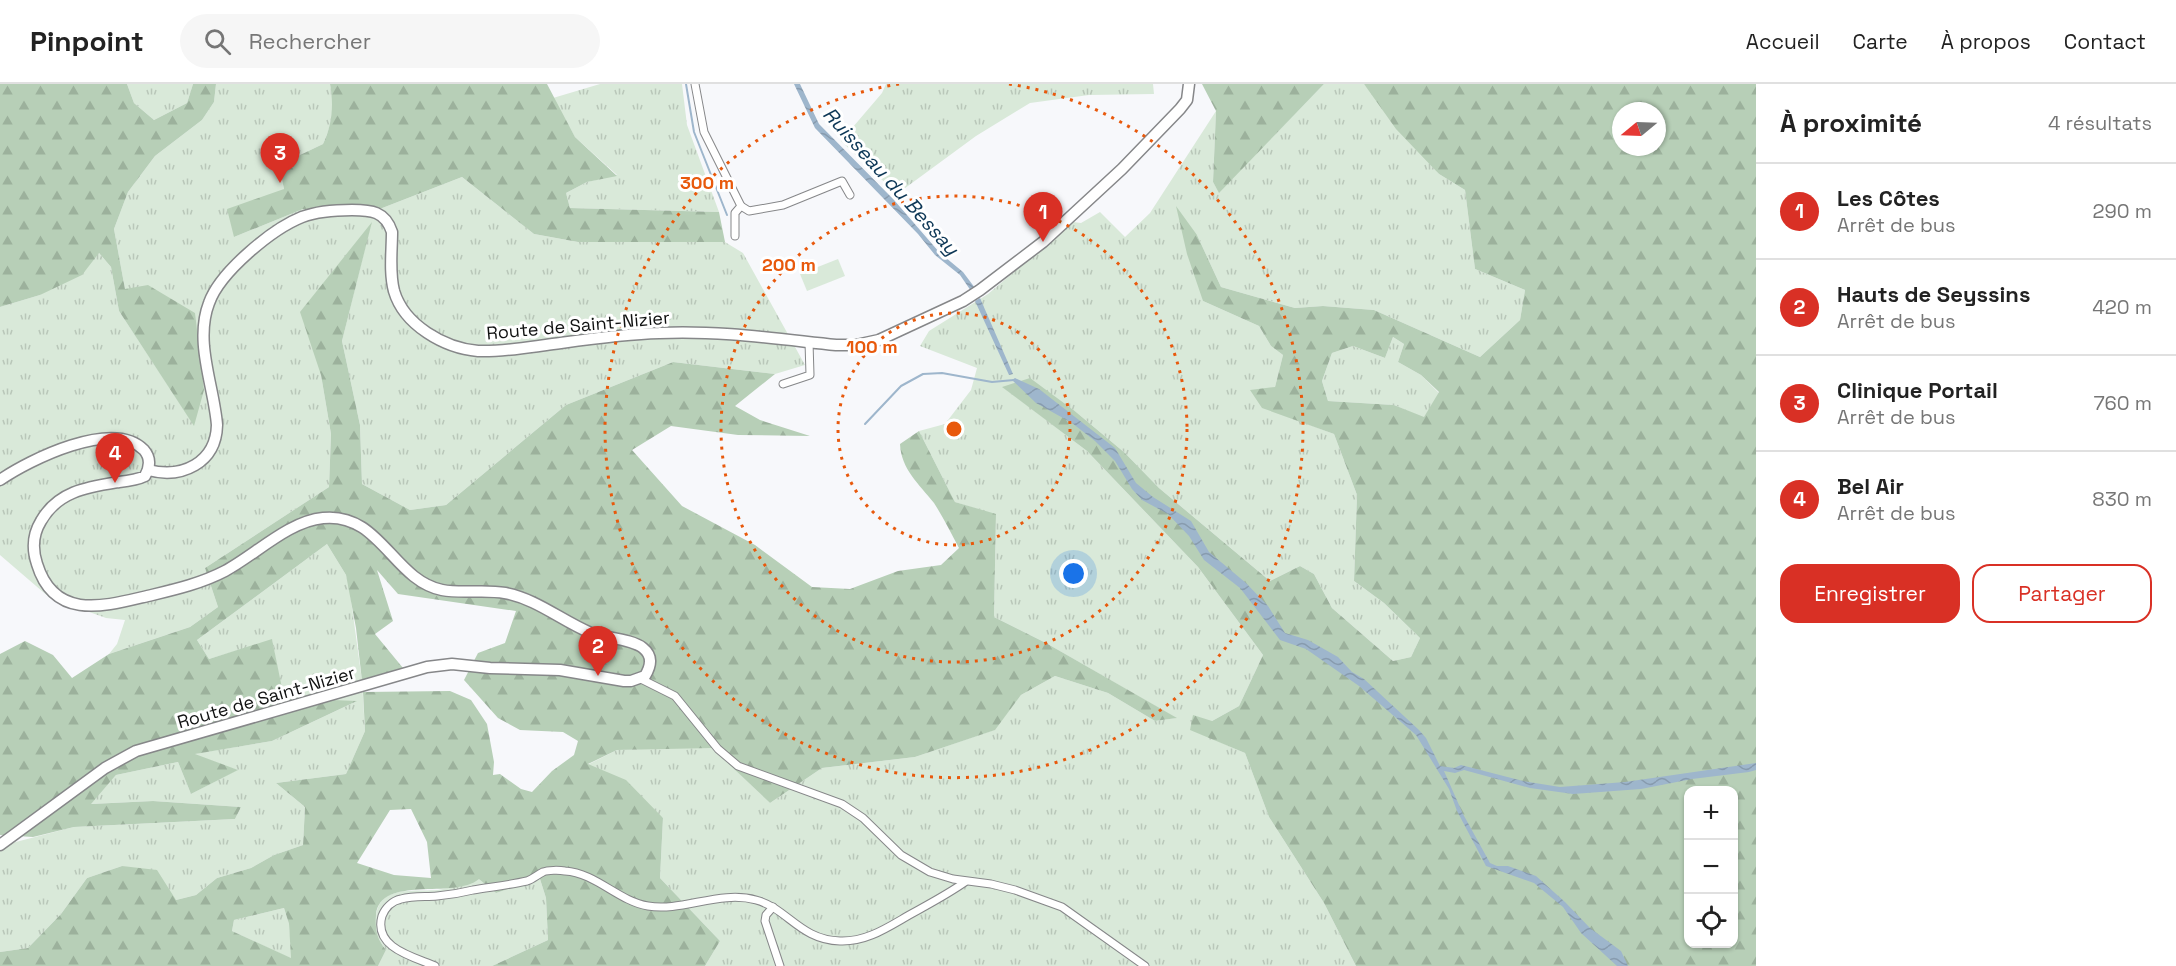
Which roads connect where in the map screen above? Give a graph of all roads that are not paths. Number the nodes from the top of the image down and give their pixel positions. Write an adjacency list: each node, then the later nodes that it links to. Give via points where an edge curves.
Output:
1 (695, 84): 4 (street, via 704,132)
2 (1190, 84): 6 (main road, Route de Saint-Nizier, via 1180,109 1122,169 1043,242 980,290 939,313 869,343 845,346)
3 (850, 195): 4 (street, via 842,181 783,205 749,211)
4 (741, 206): 5 (street, via 735,213)
5 (735, 236)
6 (809, 342): 7 (street, via 810,375); 8 (main road, Route de Saint-Nizier, via 700,332 591,338 495,351 468,350 424,331 398,302 392,280 392,232 382,215 366,210 322,212 292,222 225,275 213,293 203,333 217,434 212,451 194,467 175,473)
7 (783, 384)
8 (148, 470): 9 (main road, via 147,455 134,443 94,440 32,461); 10 (main road, via 140,478 65,496 51,507 38,527 34,551 39,571 58,595 71,603 102,606 199,582 299,525 317,518 341,518 368,530 427,586 513,595 591,633 644,649 650,658 650,668)
9 (0, 480)
10 (641, 679): 11 (main road, Route de Saint-Nizier, via 624,681 560,670 465,664 427,668 136,752 105,768); 12 (street, via 675,696 718,749 738,766 843,804 911,862)
11 (0, 845)
12 (965, 882): 13 (street, via 891,927 848,941 809,933); 16 (street, via 1016,890 1062,907)
13 (773, 907): 14 (street, via 742,898 651,907 629,901 586,876 565,871 543,872 525,881 451,894 404,898 391,904 381,921 386,940 402,953); 15 (street, via 765,921)
14 (435, 966)
15 (780, 966)
16 (1145, 966)

